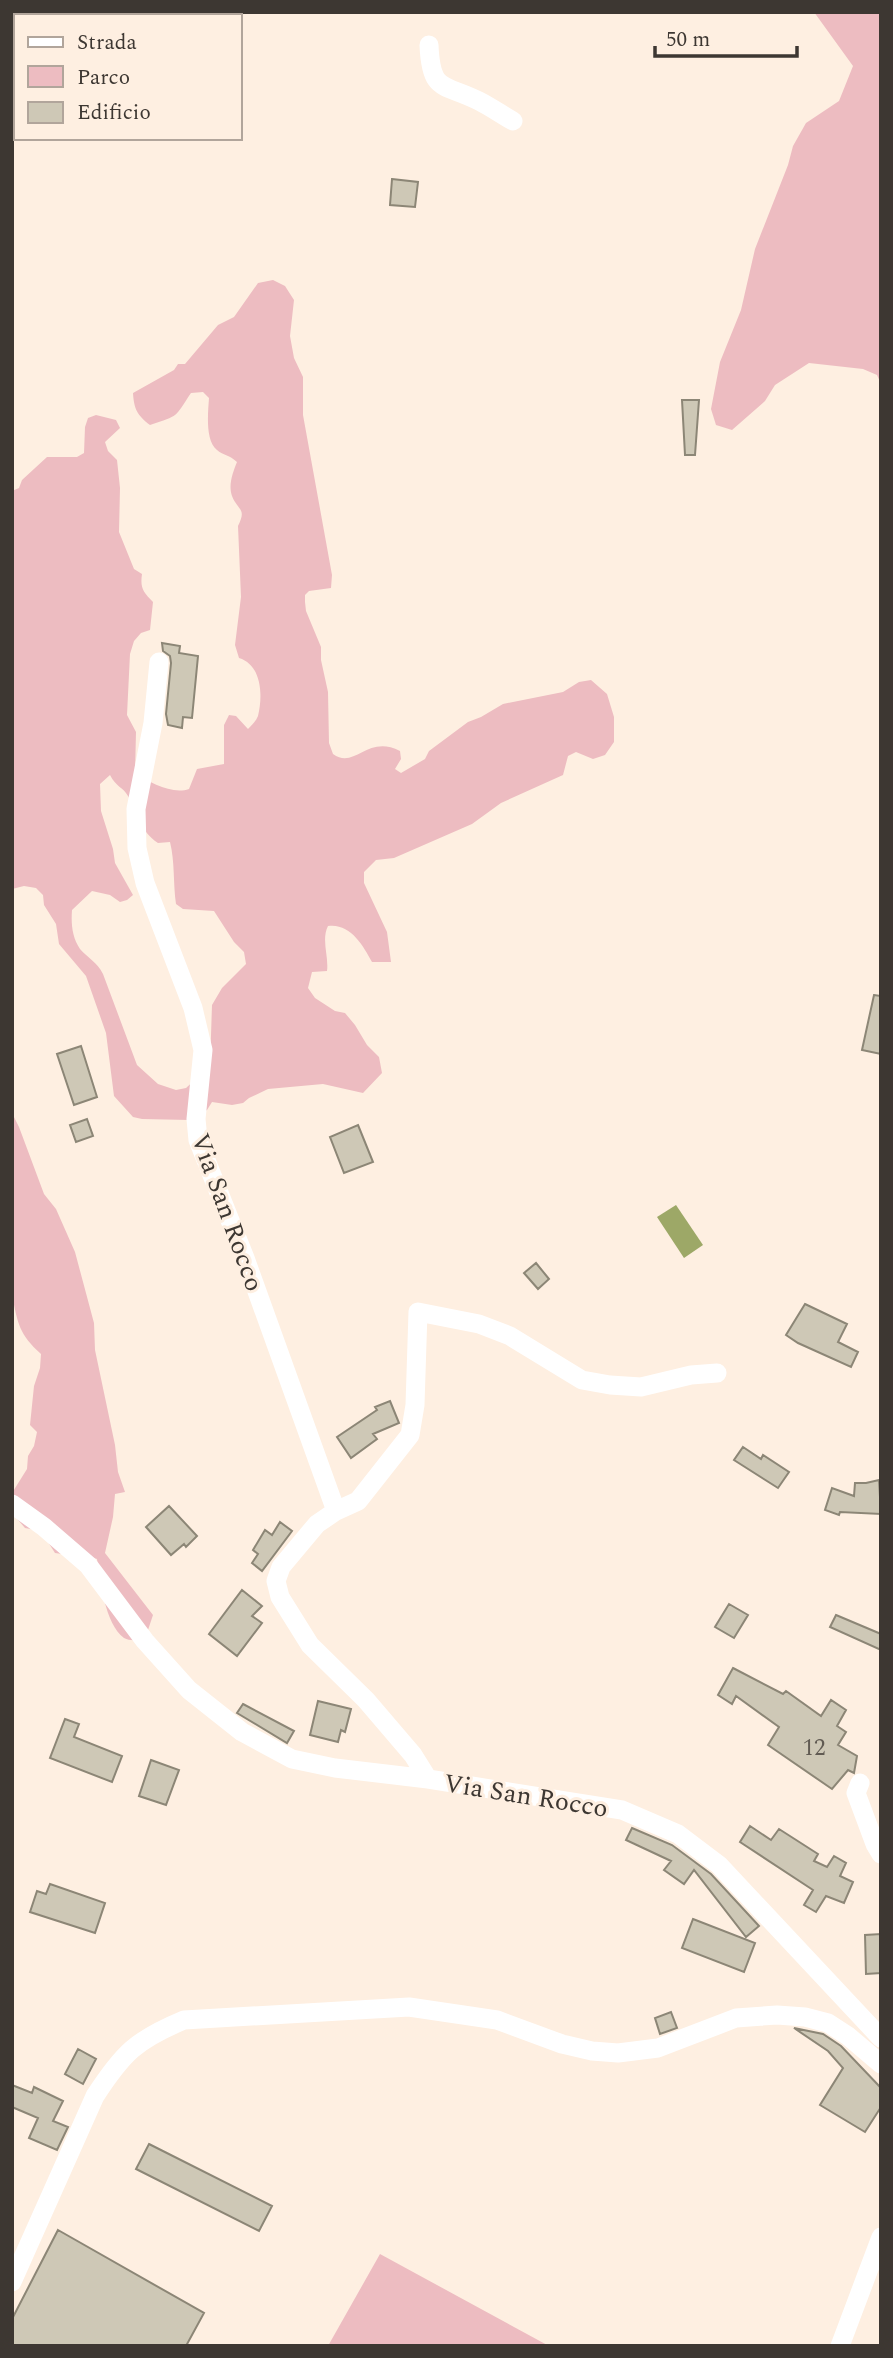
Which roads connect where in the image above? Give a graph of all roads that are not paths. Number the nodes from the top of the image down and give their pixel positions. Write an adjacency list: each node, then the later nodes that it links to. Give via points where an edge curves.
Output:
1 (429, 45): 2 (street, via 430,68 441,85)
2 (513, 121)
3 (159, 662): 6 (street, Via San Rocco, via 153,723 136,809 137,848 203,1049 198,1140)
4 (717, 1373): 6 (street, Via San Rocco, via 642,1388 582,1380 510,1336 479,1324 418,1312 410,1435 358,1501)
5 (12, 1504): 7 (street, via 88,1565 189,1690 242,1732 292,1759)
6 (336, 1511): 7 (street, Via San Rocco, via 317,1524 281,1567 276,1581 280,1597 310,1645 366,1700)
7 (428, 1779): 10 (street, Via San Rocco, via 622,1811 678,1834 719,1865)
8 (860, 1783): 9 (street, via 856,1793)
9 (881, 1854)
10 (881, 2038)
11 (880, 2062): 13 (street, via 828,2023 777,2015 736,2018 658,2048 618,2053 562,2043 497,2020 409,2007 184,2020 133,2047 107,2077)
12 (881, 2237): 14 (street)
13 (12, 2282)
14 (840, 2346)

